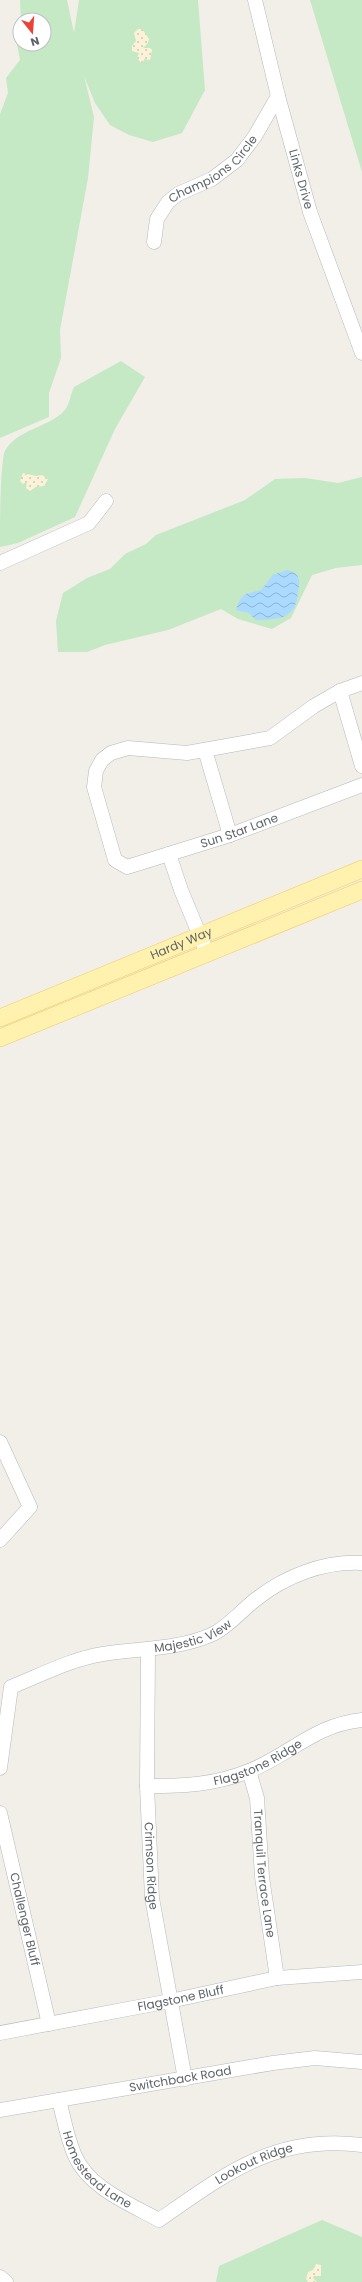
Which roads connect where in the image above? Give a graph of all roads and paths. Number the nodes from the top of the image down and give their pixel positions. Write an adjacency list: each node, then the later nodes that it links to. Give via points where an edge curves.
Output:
1 (255, 0): 2 (street, Links Drive)
2 (278, 96): 3 (street, Champions Circle, via 255,136 237,160 212,179 178,194 168,202 157,220); 4 (street, Links Drive, via 310,212)
3 (154, 242)
4 (362, 353)
5 (106, 502): 6 (street, via 89,523)
6 (0, 563)
7 (362, 683): 8 (street)
8 (340, 691): 9 (street, via 314,706 270,738); 10 (street)
9 (205, 750): 12 (street); 13 (street, Sun Star Lane, via 187,753 128,748 111,753 102,760 96,771 94,787 115,860 127,867)
10 (362, 766)
11 (362, 785): 12 (street, Sun Star Lane)
12 (230, 835): 13 (street, Sun Star Lane)
13 (169, 854): 16 (street)
14 (362, 869): 16 (main road, Hardy Way)
15 (362, 890): 17 (main road, Hardy Way)
16 (200, 936): 17 (street); 18 (main road, Hardy Way)
17 (207, 953): 19 (main road, Hardy Way)
18 (0, 1018)
19 (0, 1038)
20 (0, 1442): 21 (street, via 30,1507)
21 (0, 1540)
22 (362, 1563): 23 (street, Majestic View, via 322,1567 299,1574 256,1599 214,1633 190,1643)
23 (148, 1650): 25 (street, Majestic View, via 101,1654 73,1662 11,1687); 27 (street, Crimson Ridge)
24 (362, 1720): 26 (street, Flagstone Ridge, via 344,1722 314,1734)
25 (0, 1768)
26 (249, 1771): 27 (street, Flagstone Ridge, via 198,1785); 30 (street, Tranquil Terrace Lane, via 257,1798 262,1877)
27 (147, 1786): 31 (street, Crimson Ridge, via 152,1898)
28 (0, 1813): 32 (street, Challenger Bluff)
29 (362, 1972): 30 (street, Flagstone Bluff)
30 (277, 1978): 31 (street, Flagstone Bluff)
31 (170, 2001): 32 (street, Flagstone Bluff); 35 (street, Crimson Ridge)
32 (49, 2024): 33 (street, Flagstone Bluff)
33 (0, 2033)
34 (362, 2062): 35 (street, Switchback Road, via 315,2058)
35 (185, 2079): 36 (street, Switchback Road)
36 (60, 2100): 37 (street, Switchback Road); 39 (street, Homestead Lane, via 68,2140 75,2158 88,2175 108,2191)
37 (0, 2110)
38 (362, 2145): 39 (street, Lookout Ridge, via 314,2142 275,2152 238,2168)
39 (158, 2220)
40 (0, 2277): 41 (street)
41 (6, 2282)

